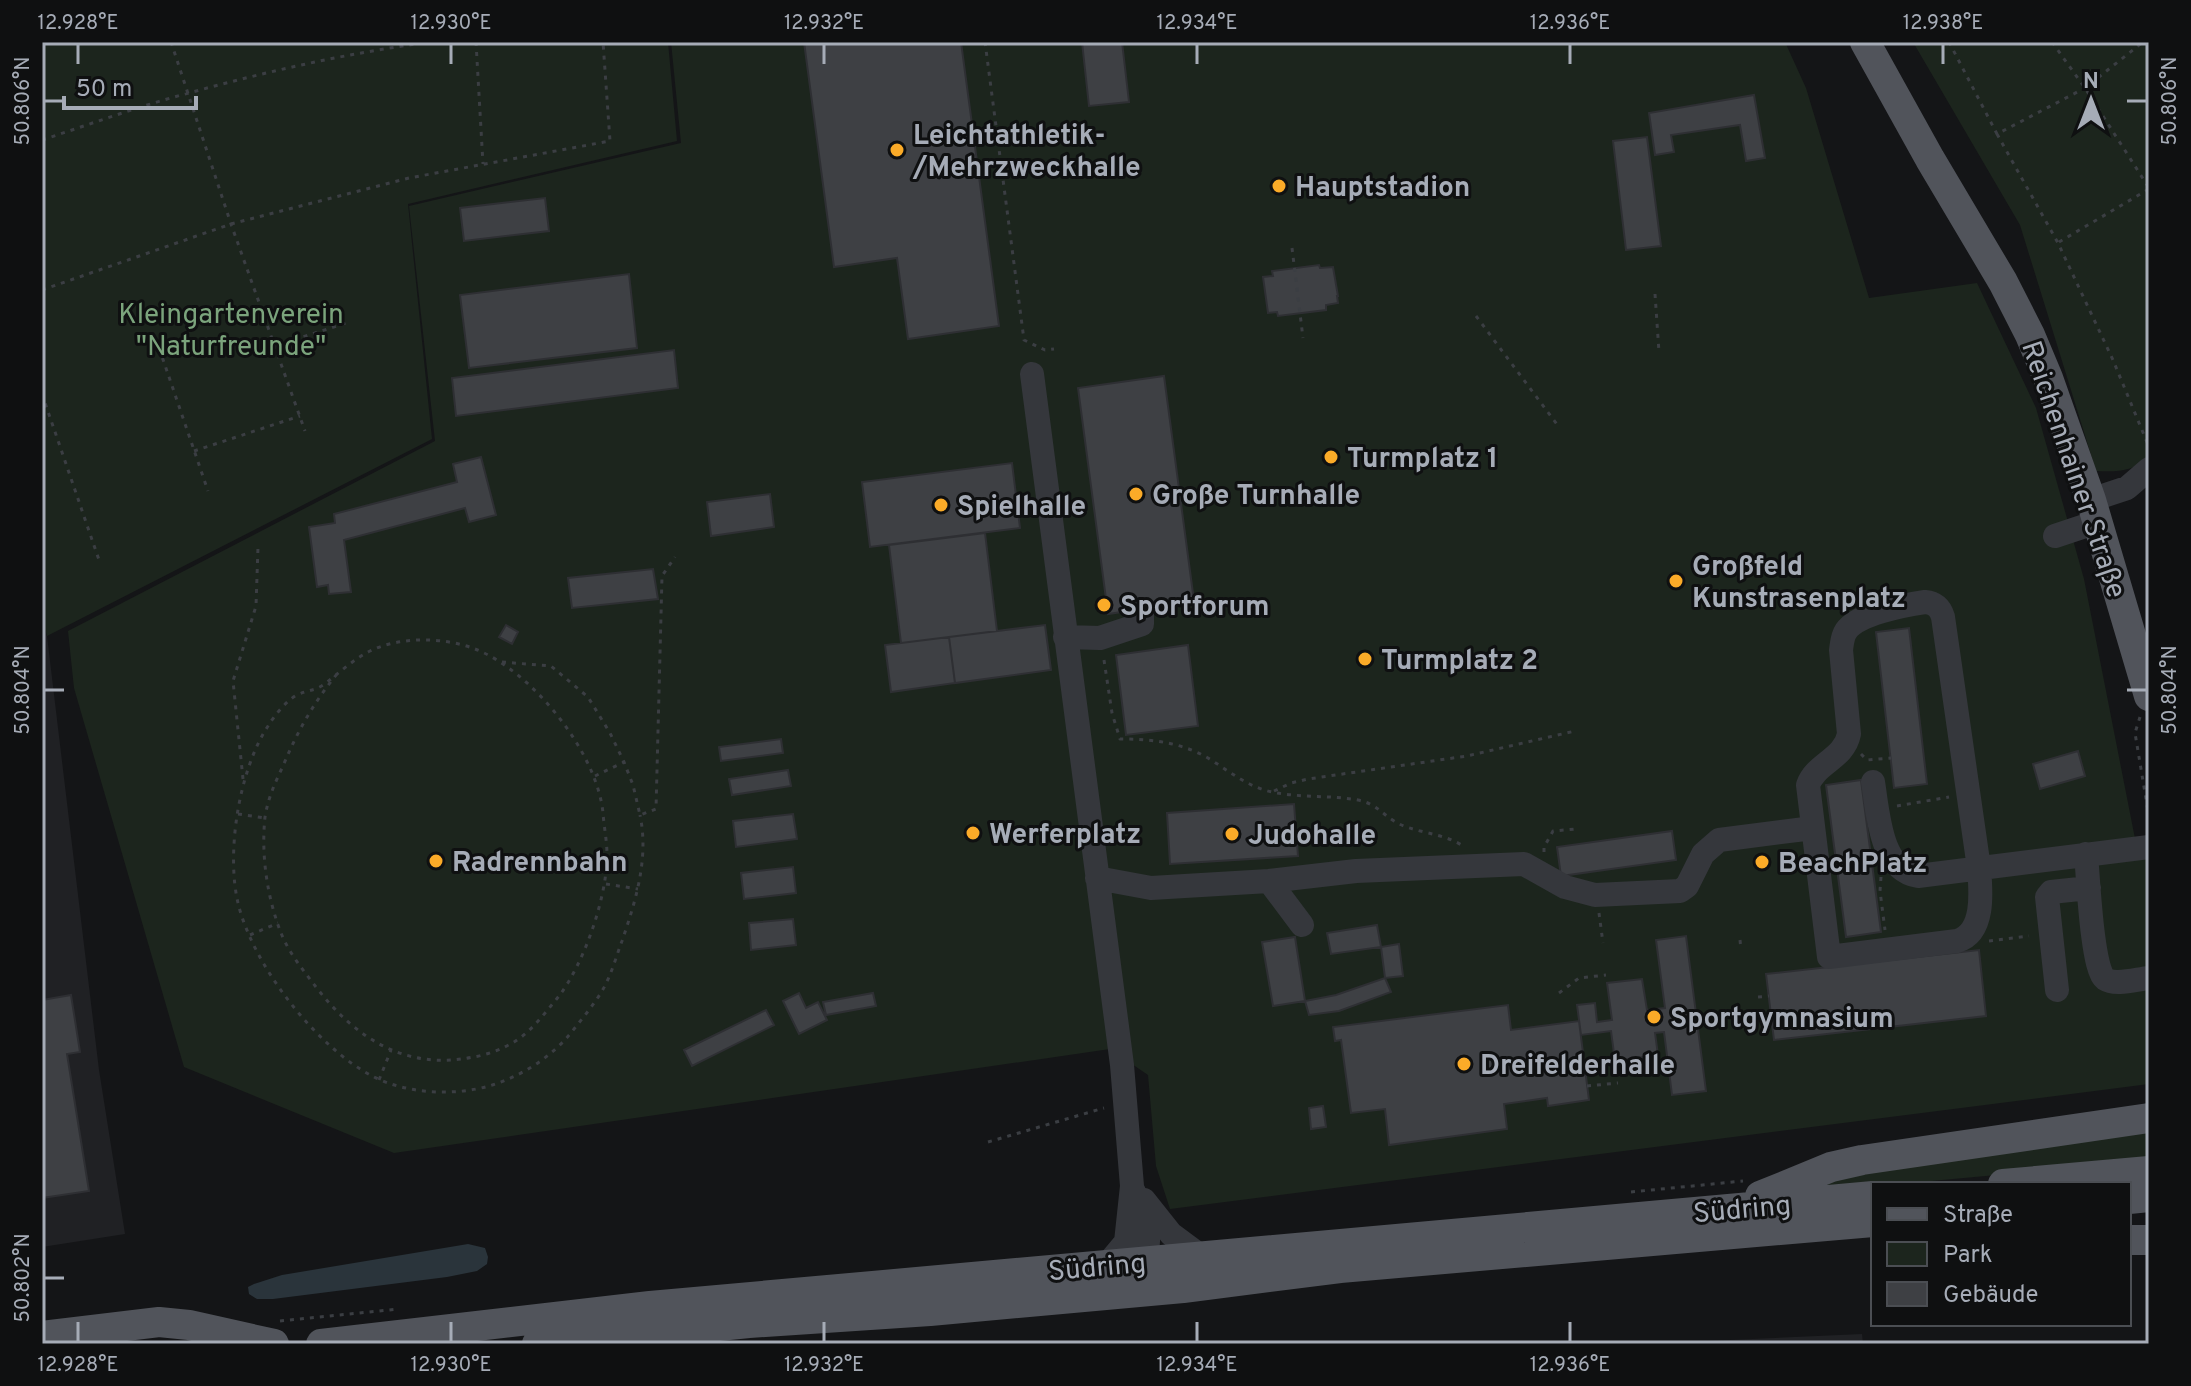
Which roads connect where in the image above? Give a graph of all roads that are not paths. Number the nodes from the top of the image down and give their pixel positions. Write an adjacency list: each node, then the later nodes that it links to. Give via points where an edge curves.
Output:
1 (1865, 42): 4 (main road, Reichenhainer Straße, via 2030,335)
2 (1032, 374): 7 (street)
3 (2149, 469): 4 (street)
4 (2094, 511): 5 (street); 8 (main road, Reichenhainer Straße)
5 (2055, 536)
6 (1142, 610): 7 (street, via 1142,624 1100,638)
7 (1065, 637): 14 (street)
8 (2146, 703)
9 (1873, 782): 13 (street, via 1884,845 1903,871 1918,876)
10 (1813, 828): 13 (street, via 1829,957 1968,937 1981,895); 13 (street, via 1811,777 1842,751 1849,734 1841,650 1846,630 1864,618 1913,603 1932,603 1943,617); 15 (street, via 1719,840 1703,854 1680,891 1595,895 1565,887 1524,864 1356,871)
11 (2149, 847): 12 (street)
12 (2086, 854): 13 (street); 16 (street)
13 (1979, 868)
14 (1097, 878): 15 (street, via 1151,888); 23 (street, via 1122,1065 1118,1104)
15 (1269, 881): 17 (street)
16 (2089, 893): 18 (street, via 2102,975 2115,982); 19 (street, via 2048,894)
17 (1302, 925)
18 (2149, 978)
19 (2057, 990)
20 (2149, 1118): 25 (main road, via 1862,1160)
21 (2149, 1171): 22 (main road)
22 (2025, 1182)
23 (1132, 1186): 29 (street, via 1171,1234); 30 (street, via 1149,1241); 31 (street, via 1126,1242)
24 (1871, 1196): 25 (main road, Südring)
25 (1722, 1209): 29 (main road, Südring)
26 (1871, 1222): 27 (main road, Südring)
27 (1811, 1228): 28 (main road); 32 (main road, Südring, via 1340,1268)
28 (1871, 1233)
29 (1202, 1257): 30 (main road, Südring)
30 (1145, 1262): 31 (main road, Südring); 32 (street)
31 (1106, 1266): 35 (main road, Südring, via 650,1306)
32 (1120, 1294): 36 (main road, Südring)
33 (274, 1333): 34 (main road, via 159,1322)
34 (42, 1336)
35 (321, 1344)
36 (537, 1344)

